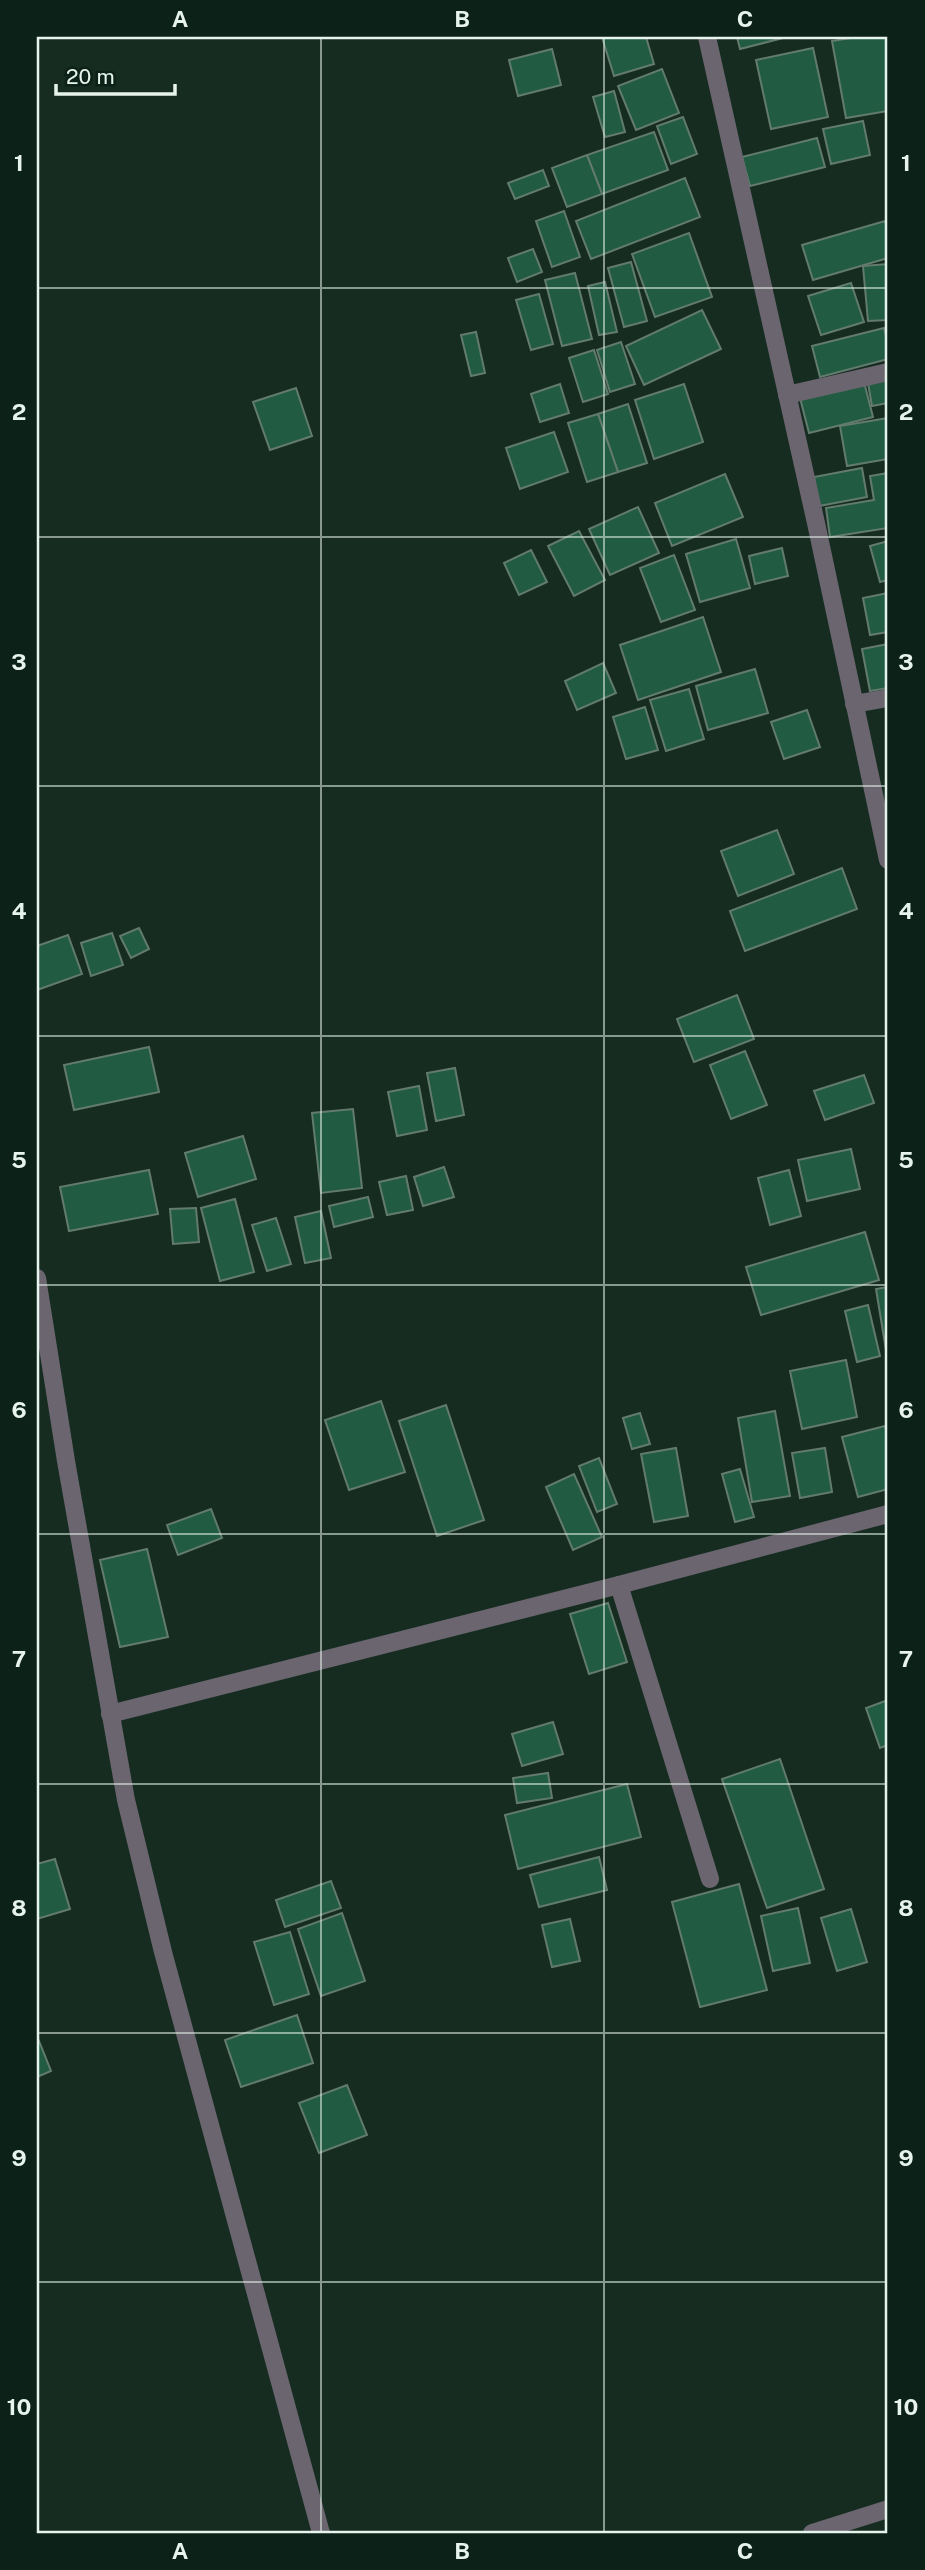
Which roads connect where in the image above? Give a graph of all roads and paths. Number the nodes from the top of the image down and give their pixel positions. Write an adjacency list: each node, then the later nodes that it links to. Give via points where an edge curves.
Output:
1 (706, 37): 3 (street)
2 (888, 372): 3 (street)
3 (787, 395): 5 (street)
4 (888, 698): 5 (street)
5 (854, 704): 6 (street)
6 (888, 859)
7 (37, 1278): 10 (street)
8 (888, 1514): 9 (street)
9 (619, 1585): 10 (street); 11 (street)
10 (110, 1714): 13 (street, via 163,1952)
11 (710, 1879)
12 (888, 2509): 14 (street)
13 (321, 2533)
14 (812, 2533)

